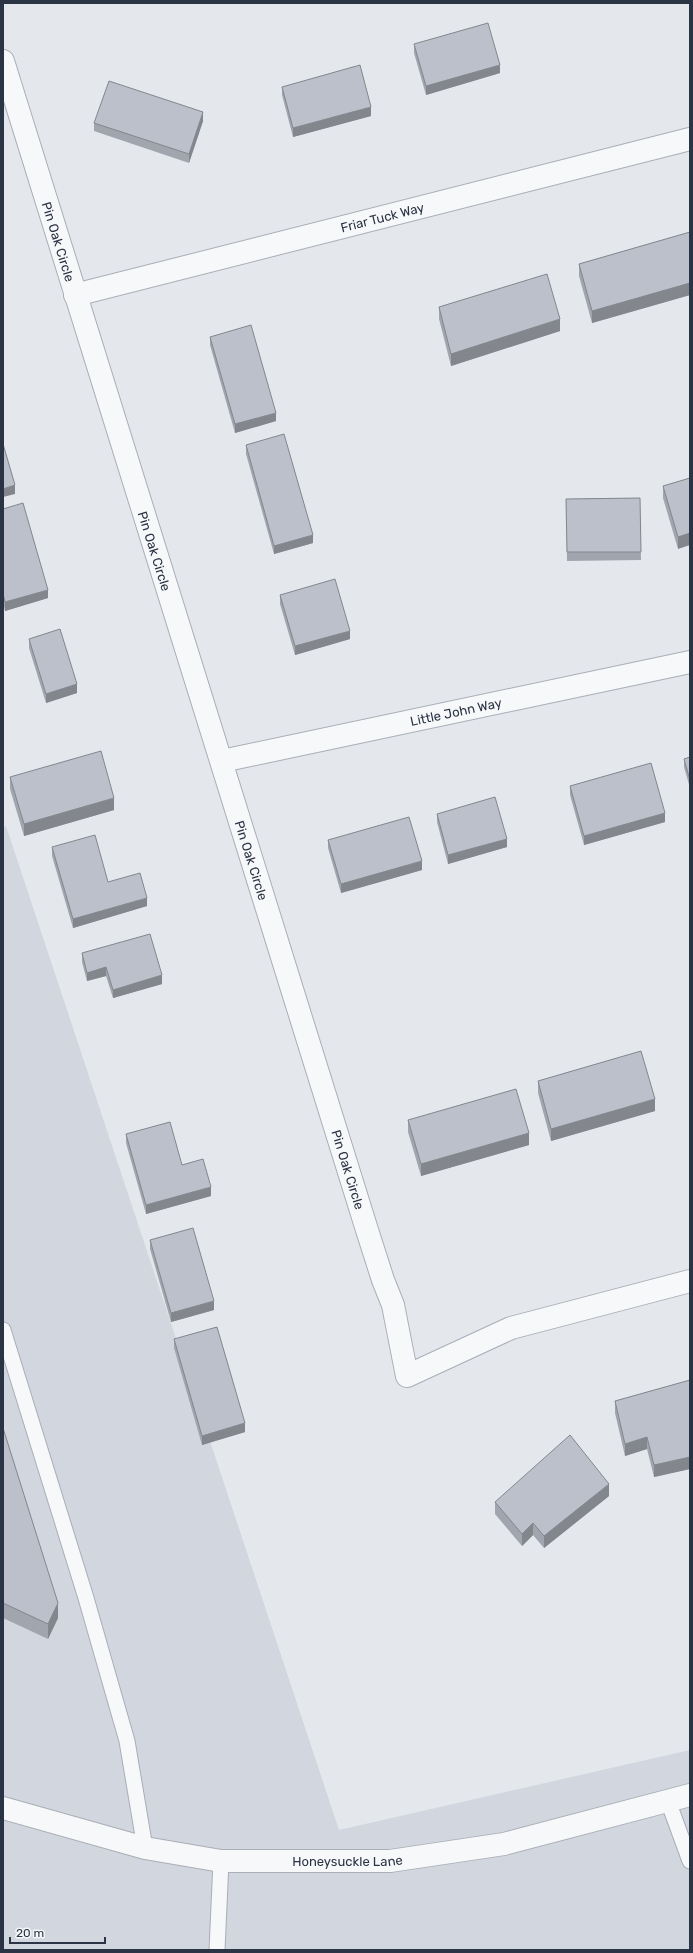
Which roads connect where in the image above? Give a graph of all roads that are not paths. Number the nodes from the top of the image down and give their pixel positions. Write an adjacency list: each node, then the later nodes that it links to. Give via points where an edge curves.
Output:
1 (3, 61): 3 (street, Pin Oak Circle)
2 (690, 139): 3 (street, Friar Tuck Way)
3 (74, 296): 5 (street, Pin Oak Circle)
4 (690, 662): 5 (street, Little John Way)
5 (222, 761): 6 (street, Pin Oak Circle, via 376,1259 393,1305 407,1376 511,1328)
6 (690, 1281)
7 (3, 1330): 11 (lane, via 86,1598 127,1742)
8 (690, 1795): 9 (street, Honeysuckle Lane)
9 (668, 1801): 12 (street, Honeysuckle Lane, via 504,1844 390,1861); 13 (lane)
10 (3, 1808): 11 (street, Honeysuckle Lane)
11 (145, 1848): 12 (street, Honeysuckle Lane)
12 (221, 1861): 14 (lane)
13 (690, 1861)
14 (217, 1950)

